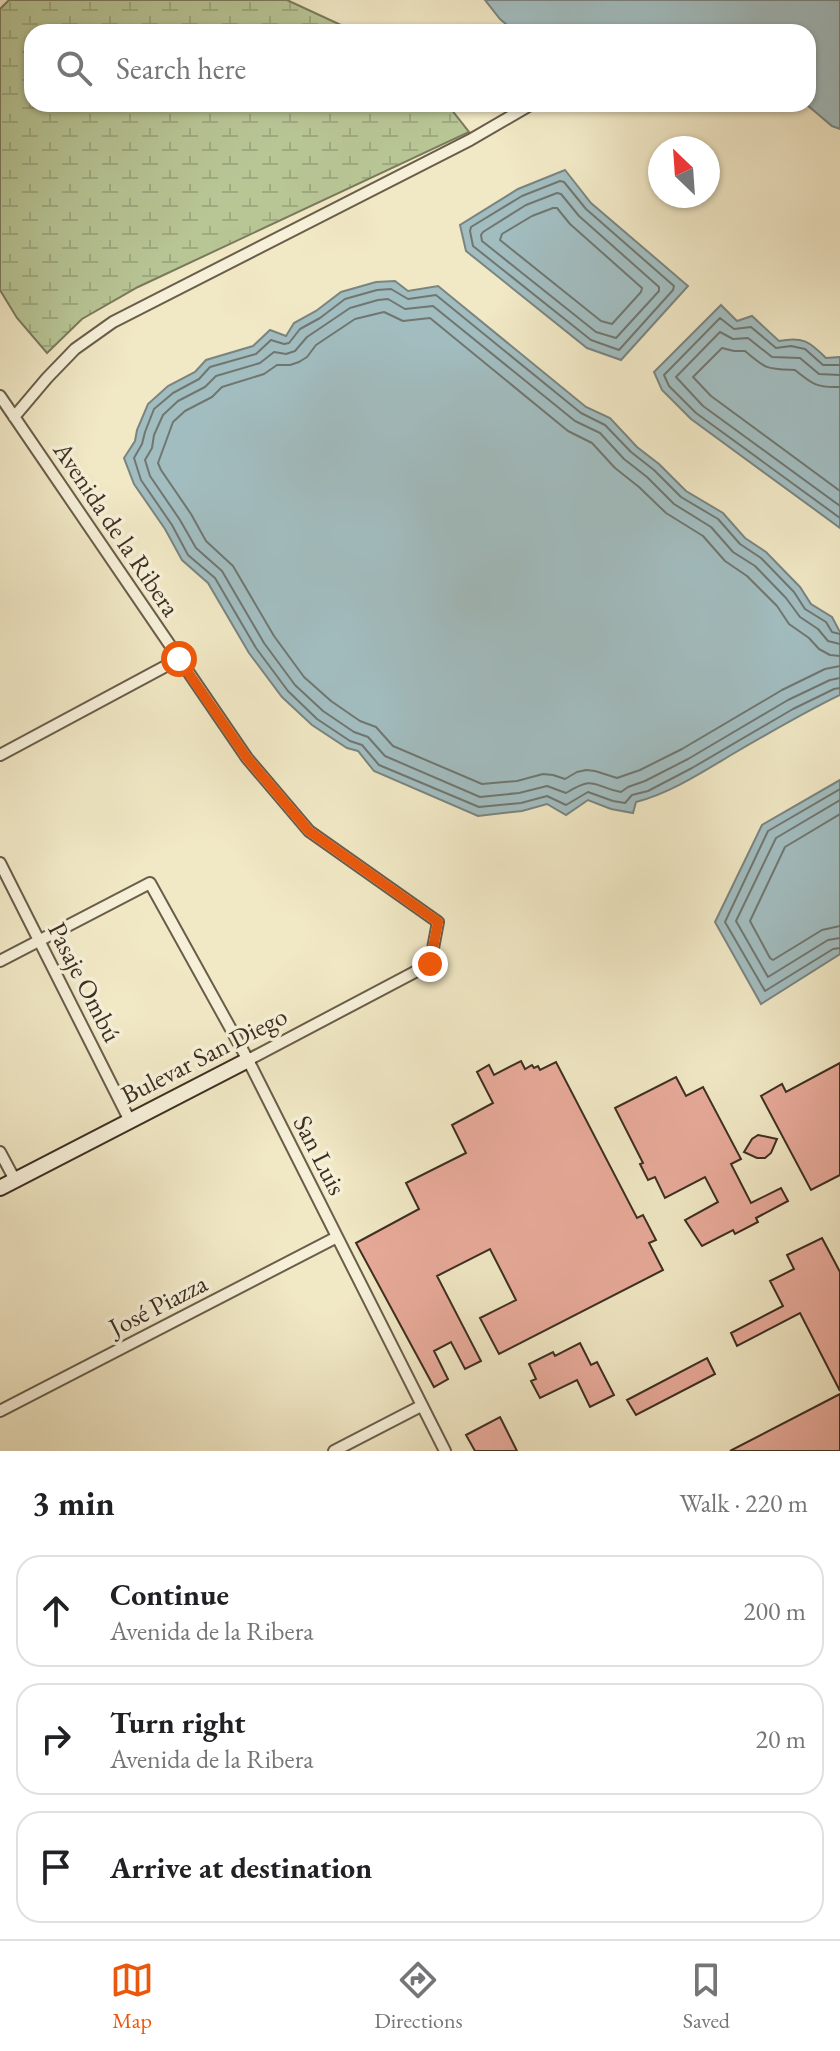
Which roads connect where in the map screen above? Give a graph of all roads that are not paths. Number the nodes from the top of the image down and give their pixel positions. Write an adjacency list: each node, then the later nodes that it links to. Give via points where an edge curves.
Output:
1 (518, 112): 3 (street, via 113,322 75,349)
2 (0, 396): 3 (street, Avenida de la Ribera)
3 (14, 417): 4 (street, Avenida de la Ribera)
4 (179, 659): 5 (street); 9 (street, Avenida de la Ribera, via 247,758 309,831 438,922)
5 (0, 755)
6 (0, 863): 7 (street, Pasaje Ombú)
7 (39, 940): 8 (street); 10 (street, San Luis, via 150,883); 11 (street, Pasaje Ombú)
8 (0, 961)
9 (430, 964): 10 (street, Bulevar San Diego)
10 (248, 1060): 11 (street, Bulevar San Diego); 15 (street, San Luis)
11 (130, 1121): 13 (street, Bulevar San Diego)
12 (0, 1152): 13 (street)
13 (15, 1180): 14 (street, Bulevar San Diego)
14 (0, 1188)
15 (337, 1237): 16 (street, San Luis); 17 (street, José Piazza)
16 (421, 1406): 18 (street); 19 (street, San Luis)
17 (0, 1411)
18 (334, 1451)
19 (445, 1451)

